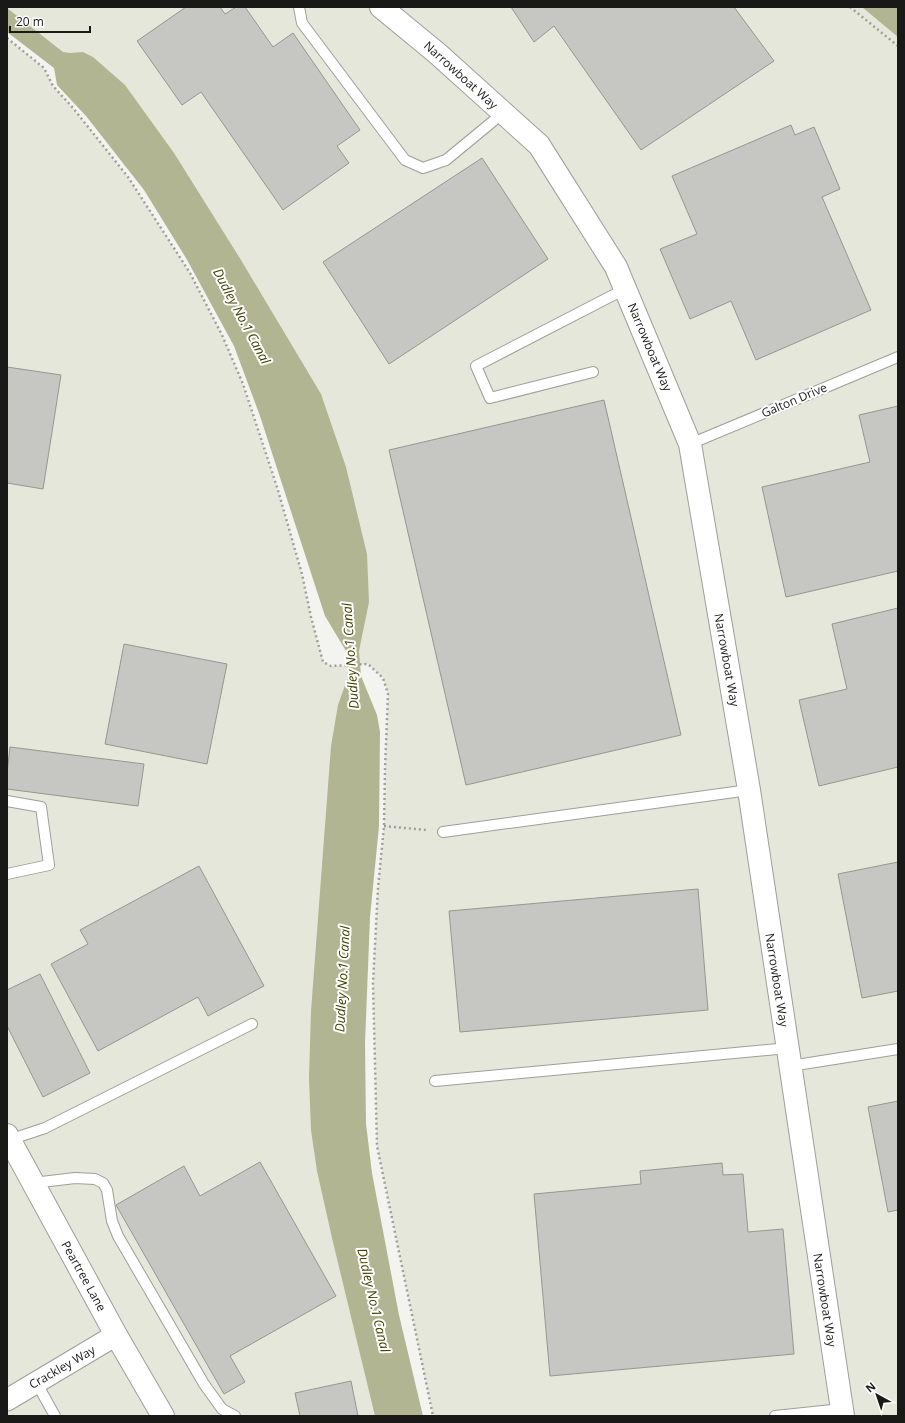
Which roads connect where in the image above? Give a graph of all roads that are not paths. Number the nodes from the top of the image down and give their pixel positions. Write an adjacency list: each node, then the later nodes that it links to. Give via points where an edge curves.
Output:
1 (299, 7): 3 (lane, via 302,23 405,160 423,168 446,160)
2 (381, 7): 3 (street, Narrowboat Way)
3 (503, 113): 4 (street, Narrowboat Way, via 539,145 616,268)
4 (625, 288): 6 (lane, via 476,366 490,398); 7 (street, Narrowboat Way)
5 (898, 357): 7 (lane, Galton Drive)
6 (593, 372)
7 (690, 444): 8 (street, Narrowboat Way)
8 (748, 790): 10 (lane); 14 (street, Narrowboat Way)
9 (7, 801): 11 (lane, via 41,807 49,866)
10 (443, 832)
11 (7, 874)
12 (252, 1024): 16 (lane, via 45,1128)
13 (898, 1049): 14 (lane)
14 (789, 1057): 15 (lane); 21 (street, Narrowboat Way)
15 (435, 1081)
16 (8, 1138): 17 (street, Peartree Lane)
17 (33, 1182): 18 (street, Peartree Lane); 24 (lane, via 75,1178 95,1179 103,1183 118,1236 204,1384 222,1409)
18 (116, 1335): 19 (street, Crackley Way); 23 (street, Peartree Lane)
19 (36, 1382): 20 (street, Crackley Way); 22 (lane)
20 (7, 1400)
21 (842, 1412): 25 (lane)
22 (55, 1416)
23 (163, 1416)
24 (235, 1416)
25 (775, 1416)

